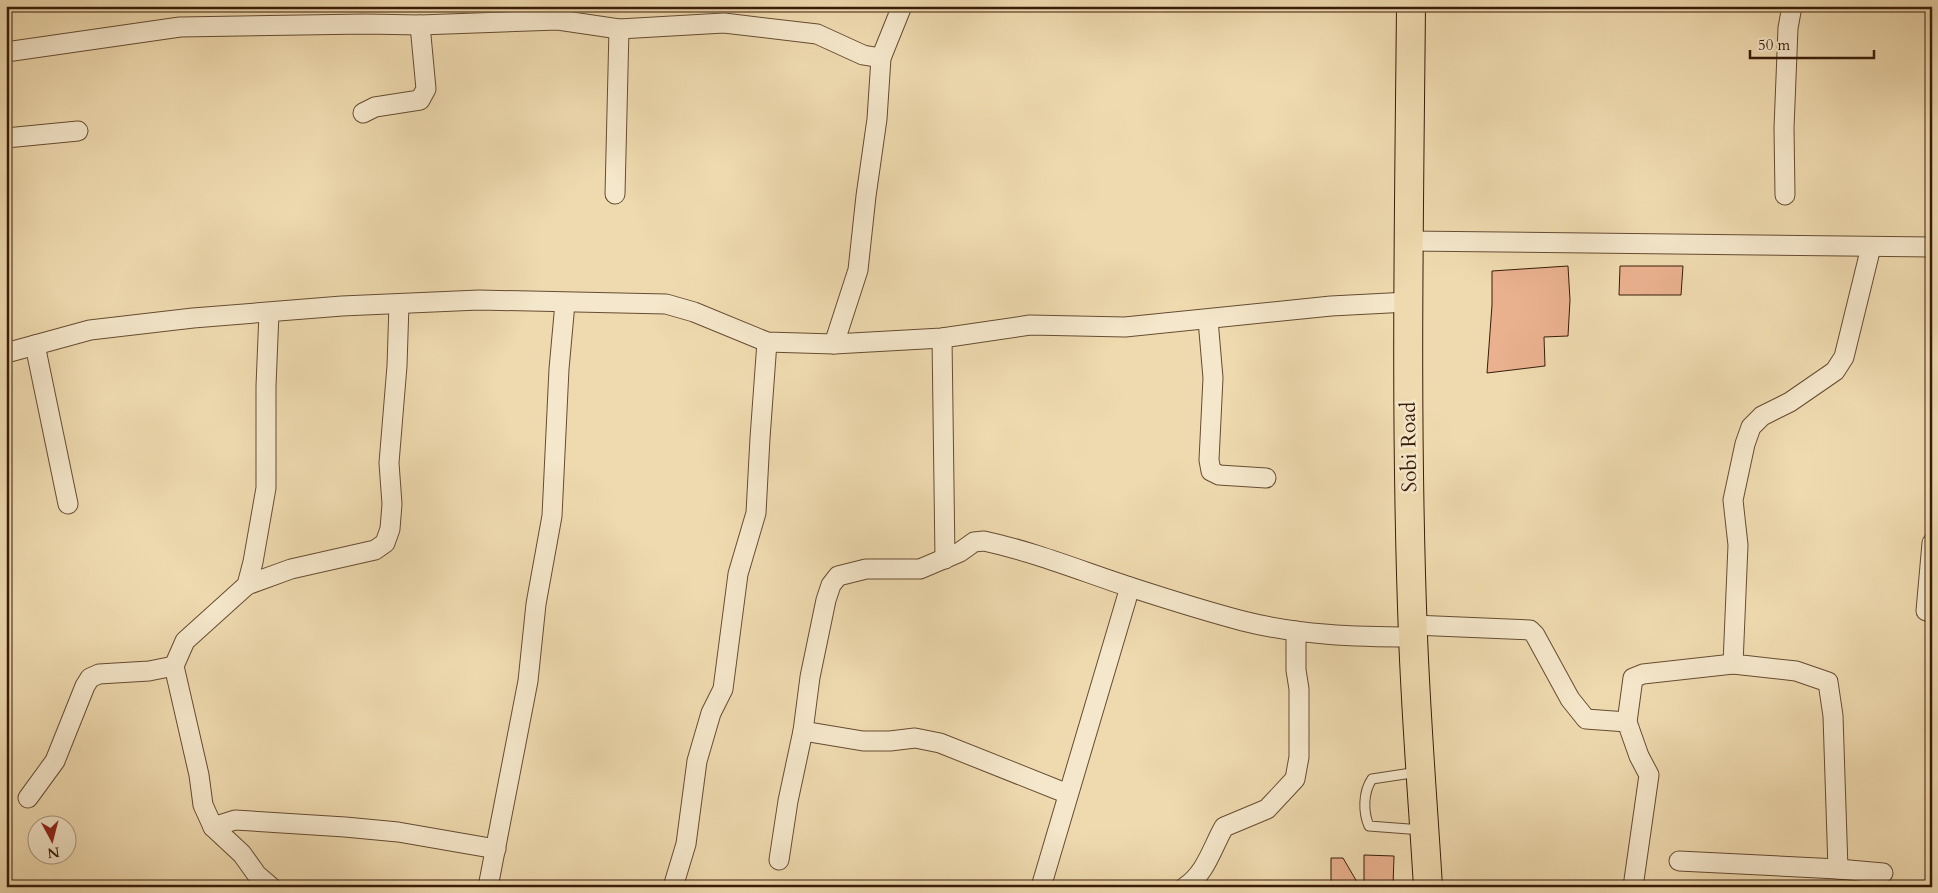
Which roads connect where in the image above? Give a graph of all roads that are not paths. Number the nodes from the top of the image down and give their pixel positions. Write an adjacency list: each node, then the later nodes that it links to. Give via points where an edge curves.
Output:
1 (902, 6): 8 (street)
2 (1412, 6): 14 (highway, Sobi Road)
3 (1792, 6): 13 (street, via 1788,28 1784,128)
4 (561, 13): 5 (street); 6 (street)
5 (420, 25): 7 (street, via 180,27); 9 (street, via 426,89 420,100 375,107)
6 (619, 29): 8 (street, via 724,23 817,34 863,55); 12 (street)
7 (6, 52)
8 (882, 58): 24 (street, via 858,270)
9 (363, 113)
10 (78, 131): 11 (street)
11 (6, 138)
12 (616, 194)
13 (1785, 195)
14 (1408, 241): 15 (street); 17 (highway, Sobi Road)
15 (1871, 247): 16 (street); 36 (street, via 1844,357 1835,371 1790,402 1762,416 1751,427 1745,444 1733,500 1738,545)
16 (1932, 247)
17 (1408, 302): 21 (street, via 1331,306); 35 (highway, Sobi Road)
18 (565, 303): 19 (street, via 479,300); 23 (street, via 666,304); 45 (street, via 552,516 536,604 528,682)
19 (399, 304): 20 (street); 31 (street, via 390,463 392,504 385,543 375,550 292,569)
20 (269, 313): 25 (street, via 90,330); 31 (street, via 266,488)
21 (1208, 320): 22 (street, via 1125,328 1030,325); 27 (street, via 1213,378 1211,472)
22 (942, 338): 24 (street); 30 (street)
23 (767, 342): 24 (street); 52 (street, via 756,513 738,574 723,689 711,712 697,761 686,844)
24 (834, 344)
25 (34, 345): 26 (street); 28 (street)
26 (6, 353)
27 (1266, 478)
28 (68, 504)
29 (1932, 543): 33 (street)
30 (945, 559): 32 (street, via 974,542 984,541 1049,558); 39 (street, via 920,569 866,569 838,576 826,600)
31 (247, 585): 37 (street, via 185,641)
32 (1130, 587): 34 (street, via 1244,622); 41 (street)
33 (1926, 611)
34 (1296, 630): 35 (street, via 1350,637); 54 (street, via 1299,757 1295,779 1267,809 1224,827 1196,880)
35 (1413, 631): 38 (street, via 1530,630 1570,699 1586,719); 40 (highway, Sobi Road)
36 (1733, 664): 38 (street, via 1643,674 1633,678); 48 (street, via 1796,671 1828,682 1833,716)
37 (174, 666): 42 (street, via 99,674 90,678 54,761); 43 (street, via 203,805)
38 (1627, 722): 56 (street, via 1649,775)
39 (803, 731): 41 (street, via 863,741 916,738 940,743); 46 (street)
40 (1422, 771): 44 (highway, Sobi Road); 44 (lane, via 1372,779 1365,788 1365,817 1369,826)
41 (1068, 794): 53 (street)
42 (28, 798)
43 (213, 827): 45 (street, via 235,820 345,827 398,832); 50 (street)
44 (1425, 830): 55 (highway, Sobi Road)
45 (496, 849): 51 (street)
46 (779, 860)
47 (1679, 861): 48 (street)
48 (1838, 869): 49 (street)
49 (1883, 873)
50 (272, 887)
51 (488, 887)
52 (673, 887)
53 (1041, 887)
54 (1185, 887)
55 (1428, 887)
56 (1633, 887)

